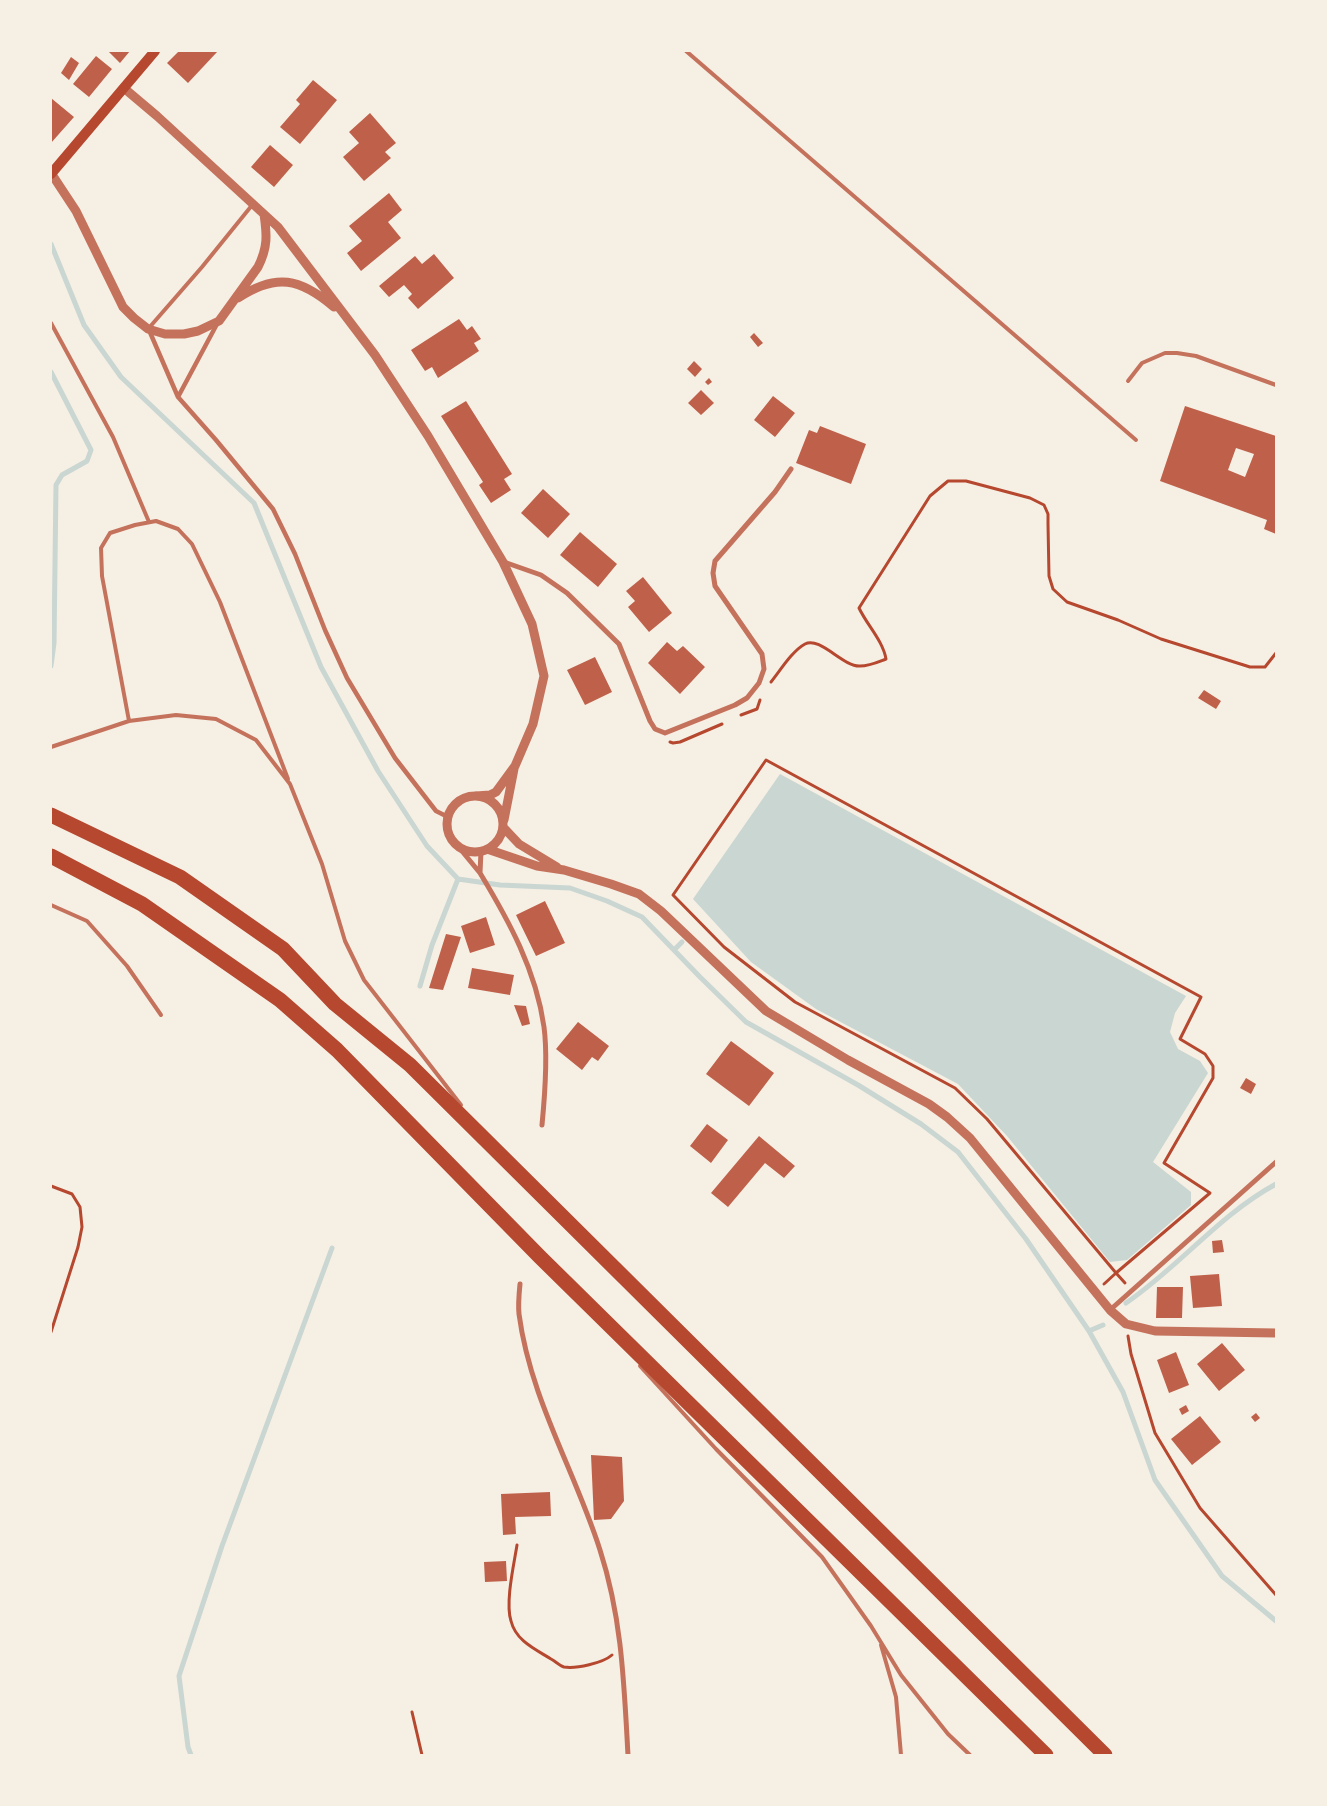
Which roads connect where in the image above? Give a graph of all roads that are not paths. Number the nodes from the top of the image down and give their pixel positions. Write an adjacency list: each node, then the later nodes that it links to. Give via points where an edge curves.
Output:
1 (155, 51): 3 (main road)
2 (686, 51): 15 (lane)
3 (125, 89): 4 (main road); 5 (street)
4 (51, 174): 11 (street, via 76,211 123,307)
5 (253, 204): 6 (street); 11 (lane)
6 (264, 214): 7 (street, via 266,247 263,257); 8 (street, via 278,227)
7 (234, 301): 8 (street, via 253,288 270,282 284,282 302,285); 9 (street)
8 (346, 317): 18 (street, via 428,436)
9 (219, 321): 11 (street, via 184,334 165,334); 14 (street)
10 (51, 323): 17 (lane, via 113,437)
11 (148, 328): 14 (street)
12 (1128, 380): 13 (lane, via 1142,363 1165,353 1177,353 1196,356)
13 (1276, 385)
14 (178, 397): 25 (street, via 272,510 347,678 395,758 436,811)
15 (1136, 440)
16 (791, 469): 18 (street, via 715,561 713,573 715,586 762,654 764,669 759,683 747,698 735,705 664,733 650,721 618,644 567,592 541,576)
17 (149, 522): 19 (lane, via 110,533 101,548 102,576); 22 (lane, via 156,521 178,529 192,544 220,602)
18 (503, 562): 21 (street, via 532,624 544,676 533,724)
19 (129, 721): 20 (lane); 22 (lane, via 176,715 216,719 256,740)
20 (51, 747)
21 (515, 766): 23 (street, via 496,792); 26 (street)
22 (290, 784): 34 (lane, via 322,864 346,941 364,980)
23 (476, 796): 25 (street, via 458,801); 26 (street, via 493,802 501,814)
24 (51, 816): 37 (highway, via 180,877 283,949 335,1004 410,1065)
25 (448, 816): 27 (street, via 448,832)
26 (503, 825): 28 (street, via 499,838); 30 (street, via 519,844)
27 (457, 846): 28 (street, via 469,851); 31 (street)
28 (484, 850): 30 (street, via 537,866); 31 (street)
29 (51, 856): 39 (highway, via 142,904 280,1000 337,1050)
30 (564, 870): 41 (street, via 639,894 661,910 766,1011 947,1117 970,1138)
31 (480, 873): 36 (street, via 511,927 531,972 544,1027)
32 (51, 905): 33 (lane, via 87,921 127,966)
33 (161, 1015)
34 (461, 1106)
35 (467, 1114): 37 (lane)
36 (542, 1125)
37 (498, 1152): 50 (highway)
38 (1276, 1162): 41 (street)
39 (540, 1257): 43 (lane); 49 (highway)
40 (520, 1284): 46 (street, via 519,1313 526,1351 545,1414 578,1488 600,1551 618,1623)
41 (1110, 1310): 42 (street, via 1126,1324 1155,1330)
42 (1276, 1333)
43 (612, 1335)
44 (637, 1363): 45 (lane, via 822,1557)
45 (879, 1641): 47 (lane, via 896,1697); 48 (lane, via 901,1675 948,1734)
46 (628, 1755)
47 (901, 1755)
48 (970, 1755)
49 (1046, 1755)
50 (1105, 1755)

